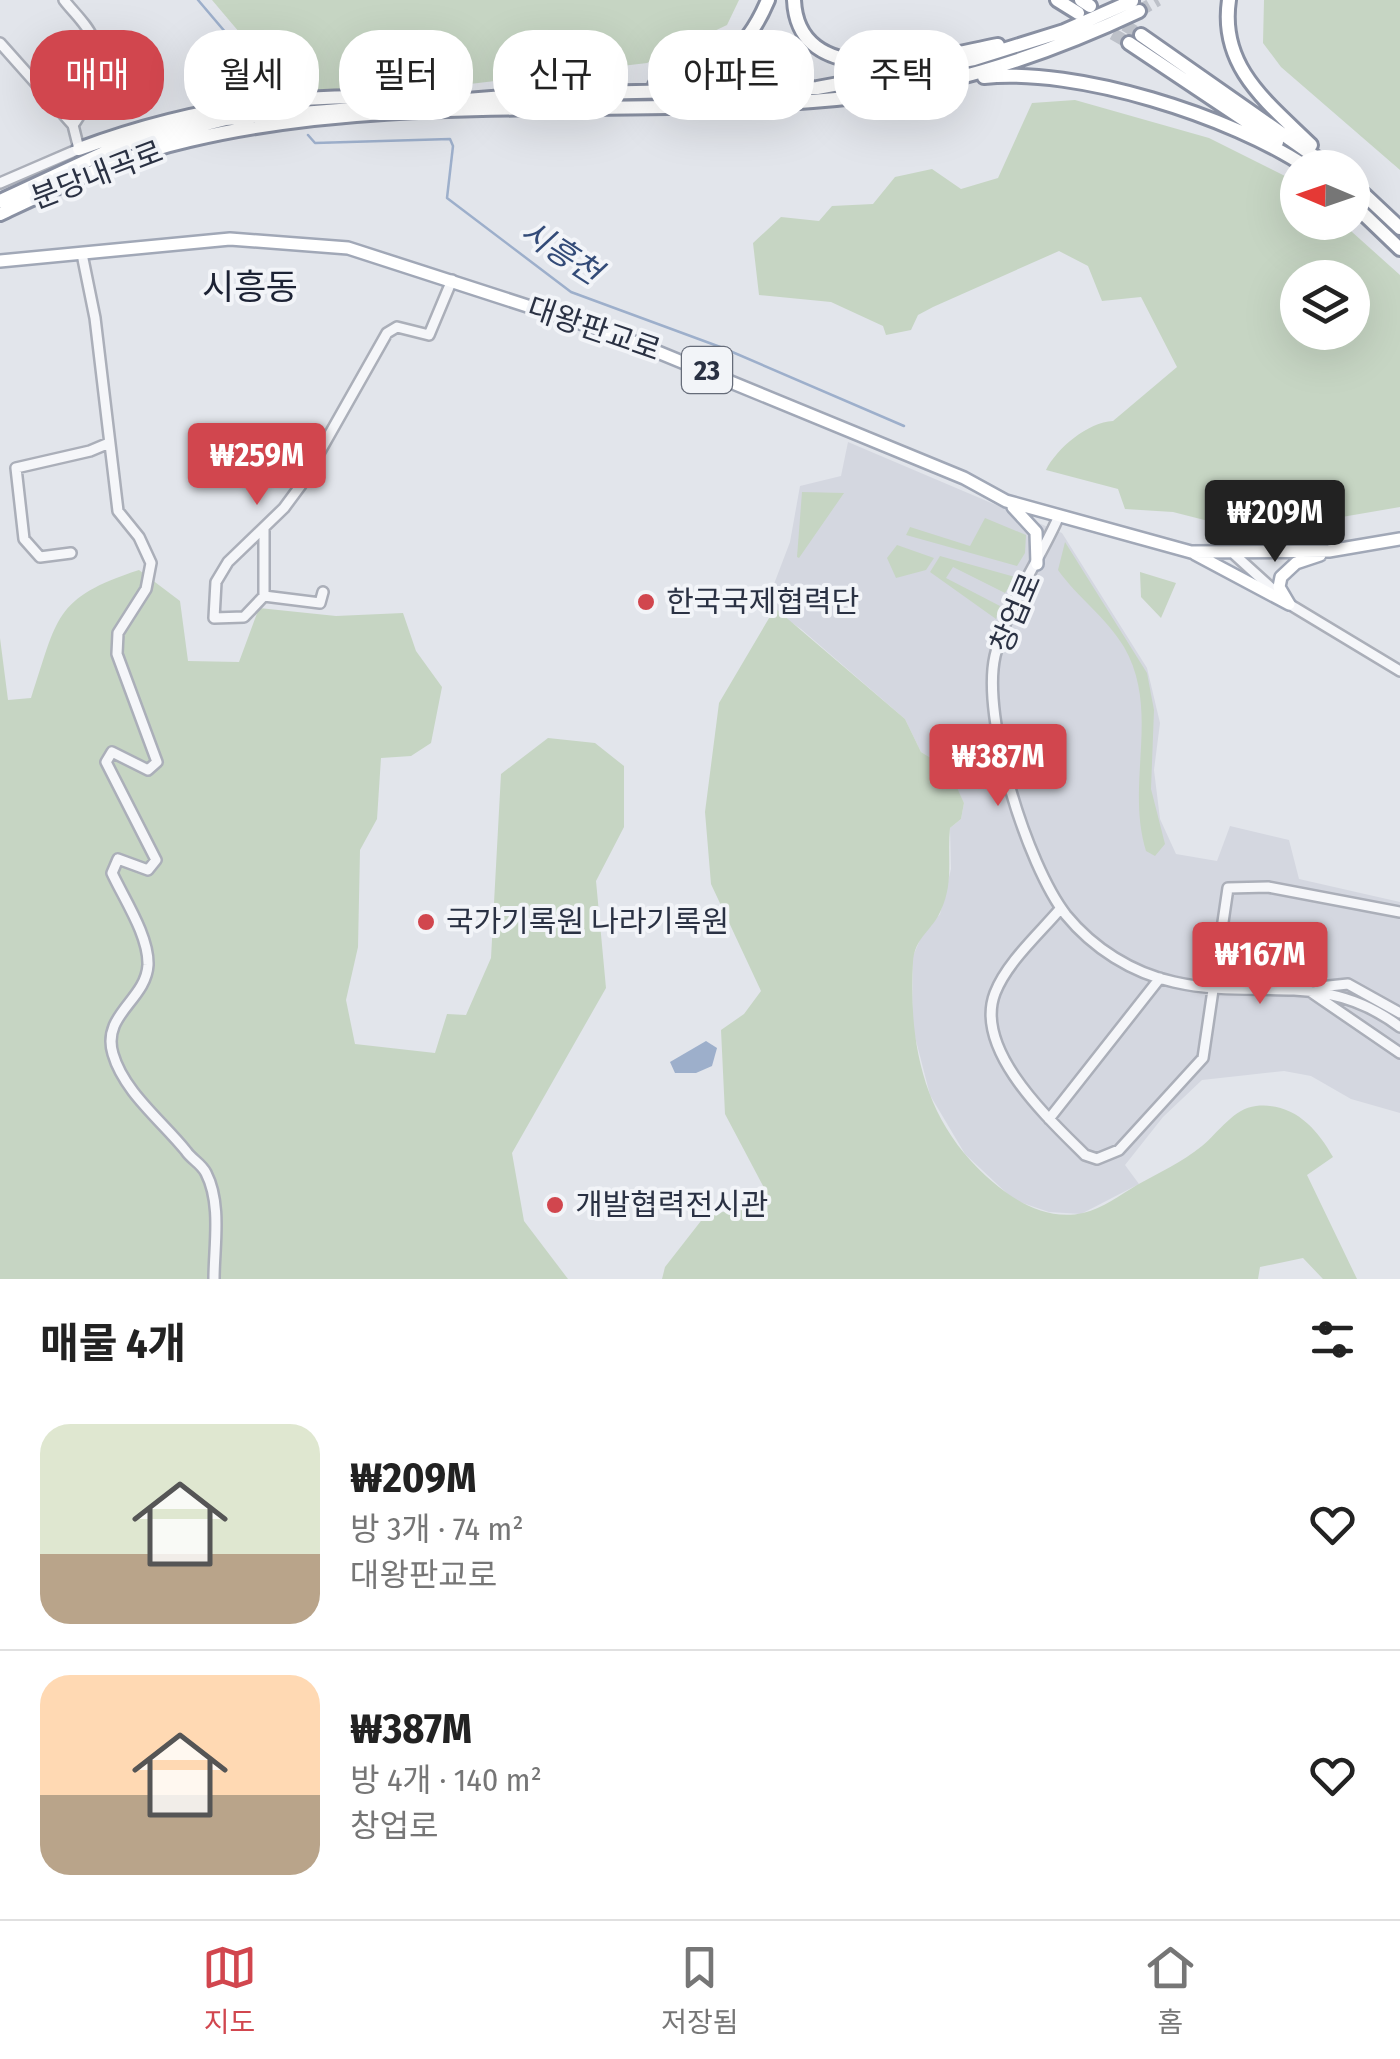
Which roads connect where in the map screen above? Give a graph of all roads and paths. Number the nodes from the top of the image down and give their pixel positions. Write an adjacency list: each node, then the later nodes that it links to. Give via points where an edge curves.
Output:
1 (64, 0): 19 (street, via 97,52)
2 (768, 0): 14 (highway, via 749,40 720,67)
3 (794, 0): 8 (highway, via 813,42 868,62 912,62)
4 (1057, 0): 6 (highway)
5 (1228, 0): 23 (highway, via 1239,69)
6 (1083, 4)
7 (1136, 6): 8 (highway, 분당내곡로); 12 (highway, 분당내곡로, via 1056,49)
8 (1064, 31): 15 (highway, 분당내곡로, via 919,72 817,88)
9 (1142, 34): 22 (highway)
10 (0, 43): 19 (street)
11 (1129, 43): 21 (highway)
12 (969, 72)
13 (969, 79): 24 (highway, via 1064,78 1222,123)
14 (628, 90)
15 (628, 93)
16 (834, 97): 28 (highway, 분당내곡로, via 432,113 236,130 120,160)
17 (339, 98): 20 (highway, via 264,101 158,122)
18 (339, 107): 26 (highway, 분당내곡로, via 177,128 119,146)
19 (73, 124): 20 (street)
20 (79, 149): 25 (street)
21 (1287, 150)
22 (1307, 150)
23 (1316, 150)
24 (1280, 153)
25 (0, 183)
26 (0, 200)
27 (1370, 200): 30 (highway)
28 (0, 214)
29 (1370, 220): 31 (highway)
30 (1400, 228)
31 (1400, 249)
32 (82, 254): 33 (main road, 대왕판교로 / 23); 34 (main road, 대왕판교로 / 23, via 192,240 268,239 348,248); 35 (street)
33 (0, 261)
34 (452, 280): 36 (main road, 대왕판교로 / 23, via 705,369); 38 (street, via 429,335 398,327 387,333 301,484)
35 (109, 443): 42 (street, via 16,468 24,539 40,557); 58 (street, via 118,512 151,563 146,588 118,634 117,654 157,762 148,770 112,752 106,762 156,860 148,870 118,859 112,873 148,967 115,1020 110,1041 136,1095 208,1176 216,1224)
36 (1006, 502): 37 (main road, 대왕판교로 / 23); 44 (main road, via 1034,526)
37 (1058, 518): 41 (main road, 대왕판교로 / 23); 44 (street, 창업로)
38 (264, 528): 46 (street); 46 (street, via 216,582 214,618 244,617)
39 (1400, 539): 40 (main road, 대왕판교로 / 23)
40 (1329, 551): 43 (main road, 대왕판교로 / 23); 47 (main road, via 1281,577)
41 (1191, 552): 43 (main road, 대왕판교로 / 23); 47 (main road)
42 (71, 553)
43 (1235, 555): 47 (street)
44 (1037, 564): 49 (street, 창업로, via 995,654 991,719)
45 (323, 592): 46 (street, via 320,603)
46 (264, 596)
47 (1289, 604): 48 (street)
48 (1400, 671)
49 (1061, 908): 51 (street, 창업로, via 1122,962); 57 (street, via 1001,981 992,1005 1010,1070)
50 (1400, 912): 52 (street, via 1231,886 1223,897)
51 (1160, 978): 52 (street, 창업로); 57 (street)
52 (1216, 987): 53 (street, 창업로); 57 (street, via 1203,1059 1114,1155 1088,1157)
53 (1306, 988): 54 (street, via 1348,984); 55 (street, via 1343,994); 56 (street)
54 (1400, 1013)
55 (1400, 1027)
56 (1400, 1053)
57 (1049, 1119)
58 (214, 1279)

